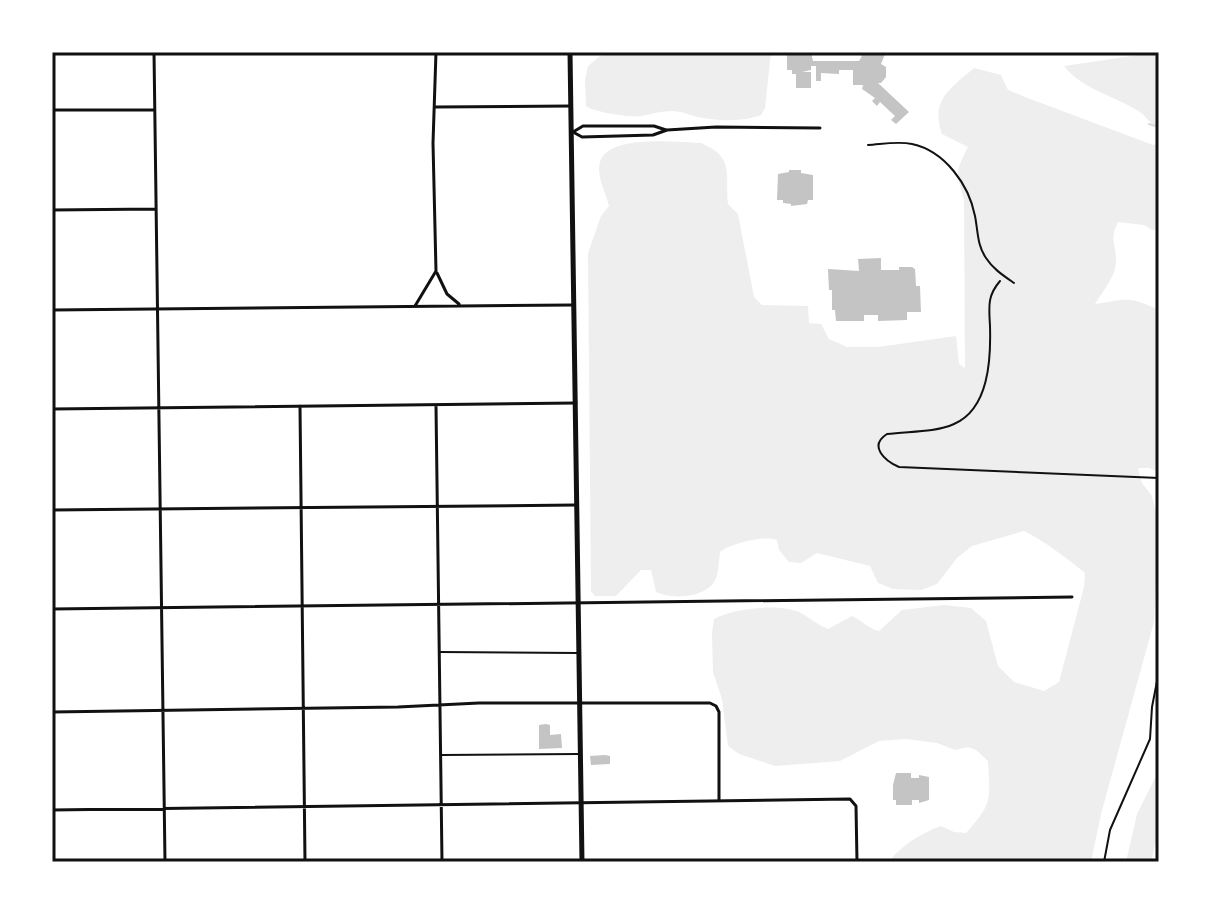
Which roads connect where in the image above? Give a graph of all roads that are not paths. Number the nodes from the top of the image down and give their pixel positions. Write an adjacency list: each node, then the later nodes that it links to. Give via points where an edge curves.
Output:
1 (154, 52): 7 (street)
2 (436, 52): 5 (street)
3 (570, 52): 4 (main road)
4 (571, 106): 5 (street); 10 (main road)
5 (435, 107): 14 (street)
6 (52, 110): 7 (street)
7 (154, 110): 12 (street)
8 (820, 128): 9 (street)
9 (667, 130): 10 (street, via 582,137); 10 (street, via 583,126)
10 (573, 132): 16 (main road)
11 (868, 145): 15 (lane, via 914,144 945,163 969,197 984,256)
12 (157, 209): 13 (street); 19 (street)
13 (52, 210)
14 (436, 271): 17 (street); 18 (street, via 447,294)
15 (1014, 283)
16 (574, 305): 18 (street); 21 (main road)
17 (414, 306): 18 (street); 19 (street)
18 (467, 306)
19 (158, 309): 20 (street); 24 (street)
20 (52, 310)
21 (576, 403): 22 (street); 26 (main road)
22 (436, 405): 23 (street); 27 (street)
23 (300, 406): 24 (street); 28 (street)
24 (158, 408): 25 (street); 29 (street)
25 (52, 409)
26 (577, 505): 27 (street); 32 (main road)
27 (437, 506): 28 (street); 33 (street)
28 (301, 507): 29 (street); 34 (street)
29 (160, 509): 30 (street); 35 (street)
30 (52, 510)
31 (1072, 597): 32 (street)
32 (578, 602): 33 (street); 38 (main road)
33 (438, 604): 34 (street); 37 (street)
34 (302, 605): 35 (street); 41 (street)
35 (160, 607): 36 (street); 42 (street)
36 (52, 609)
37 (439, 652): 38 (lane); 40 (street)
38 (578, 653): 39 (main road)
39 (579, 704): 40 (street); 44 (main road); 46 (street, via 688,701 716,706)
40 (440, 706): 41 (street); 45 (street)
41 (303, 708): 42 (street); 49 (street)
42 (162, 709): 43 (street); 50 (street)
43 (52, 712)
44 (581, 754): 45 (lane); 47 (main road)
45 (440, 755): 48 (street)
46 (719, 801): 47 (street); 56 (street, via 850,799 856,806)
47 (581, 803): 48 (street); 55 (main road)
48 (441, 804): 49 (street); 54 (street)
49 (304, 806): 50 (street); 53 (street)
50 (164, 808): 51 (street); 52 (street)
51 (52, 810)
52 (165, 862)
53 (305, 862)
54 (442, 862)
55 (582, 862)
56 (857, 862)

